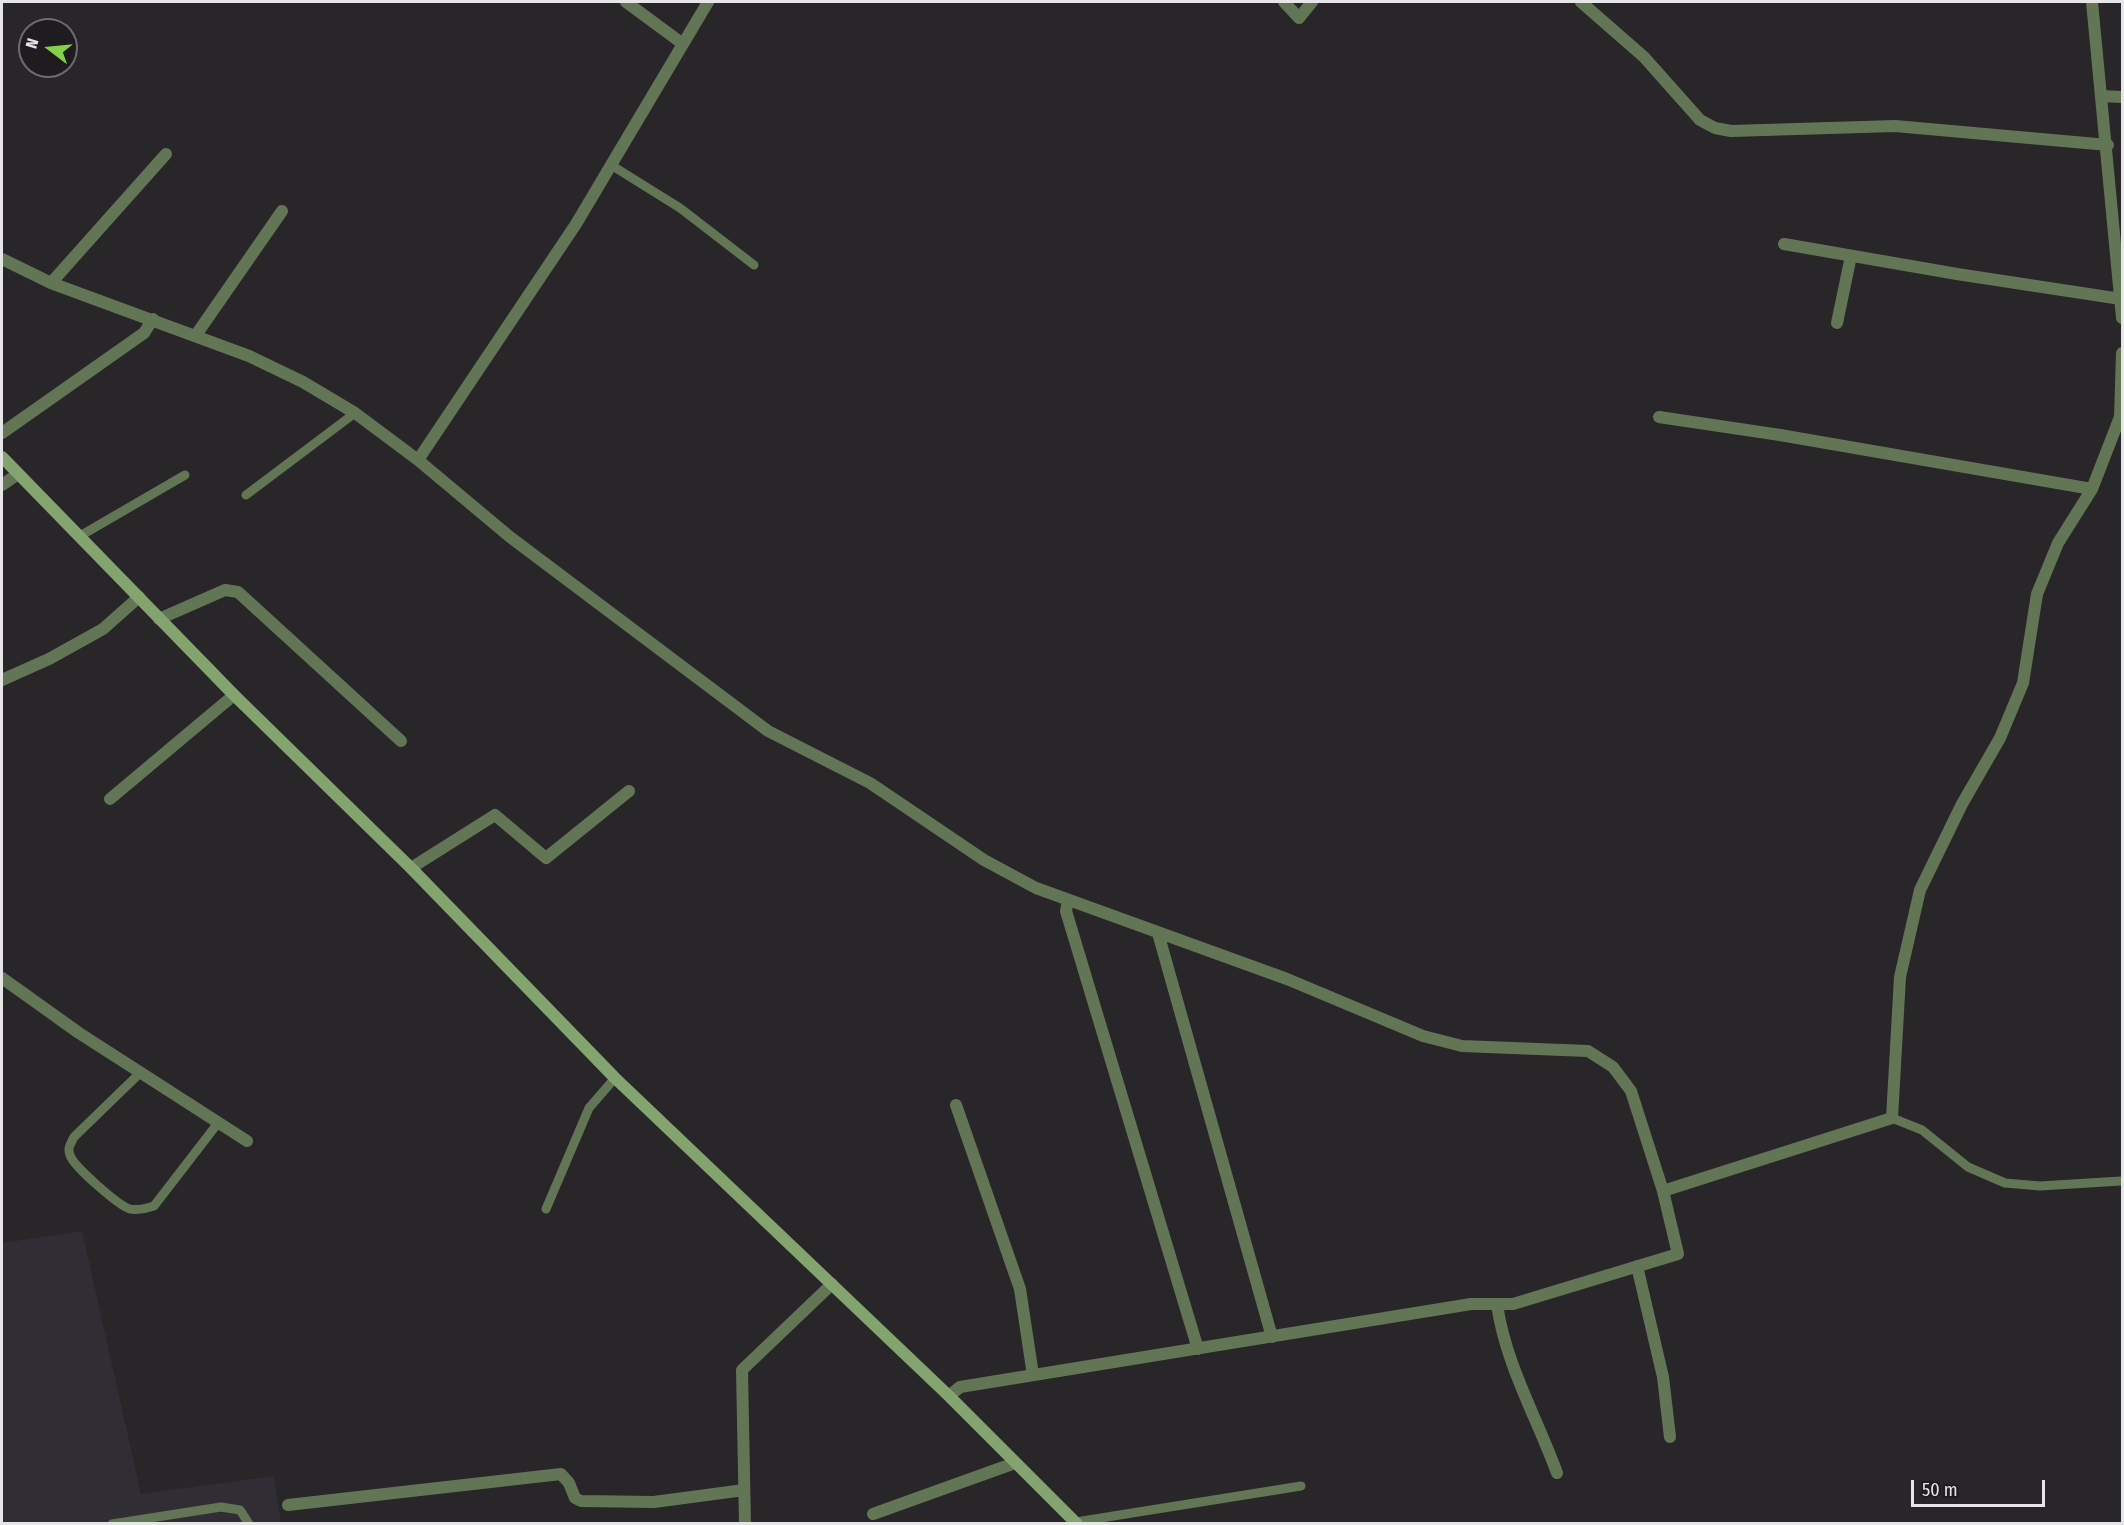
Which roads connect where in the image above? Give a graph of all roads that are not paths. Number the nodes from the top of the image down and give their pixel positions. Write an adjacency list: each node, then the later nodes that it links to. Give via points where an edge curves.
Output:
1 (626, 2): 7 (street)
2 (708, 2): 7 (street)
3 (1284, 2): 4 (street, via 1299,18)
4 (1312, 2)
5 (1581, 2): 10 (street, via 1644,57 1700,120 1715,128 1731,131 1895,126)
6 (2092, 2): 8 (street)
7 (683, 44): 12 (street)
8 (2101, 96): 9 (street); 10 (street)
9 (2122, 97)
10 (2108, 145): 19 (street)
11 (166, 154): 18 (street)
12 (611, 165): 17 (lane, via 680,208); 29 (street, via 576,224)
13 (282, 211): 23 (street)
14 (1784, 244): 15 (street)
15 (1851, 256): 19 (street); 22 (street)
16 (2, 260): 18 (street)
17 (754, 265)
18 (51, 283): 21 (street)
19 (2121, 299): 20 (street)
20 (2122, 318)
21 (153, 320): 23 (street); 27 (street, via 144,333)
22 (1837, 323)
23 (196, 335): 25 (street, via 281,372)
24 (2122, 353): 33 (street, via 2120,417)
25 (355, 413): 29 (street); 34 (lane)
26 (1659, 417): 33 (street)
27 (2, 434)
28 (2, 457): 30 (street)
29 (418, 460): 44 (street, via 510,537 768,731 870,783 984,860)
30 (18, 474): 32 (street); 35 (street)
31 (185, 475): 35 (lane)
32 (2, 485)
33 (2092, 489): 50 (street, via 2058,543 2037,594 2023,683 2000,738 1920,890 1900,977)
34 (246, 495)
35 (80, 536): 36 (street)
36 (139, 597): 37 (street); 38 (street, via 103,629)
37 (159, 619): 39 (street); 40 (street, via 225,590 238,592)
38 (2, 680)
39 (234, 695): 42 (street); 43 (street)
40 (401, 741)
41 (630, 791): 43 (street, via 546,858 495,815)
42 (110, 799)
43 (411, 868): 48 (street)
44 (1068, 900): 45 (street); 60 (street, via 1066,911)
45 (1158, 933): 54 (street, via 1287,979 1423,1036 1462,1046 1588,1051 1613,1067 1631,1091); 59 (street)
46 (2, 978): 47 (street)
47 (141, 1072): 51 (street); 51 (lane, via 69,1145 69,1155 76,1164 120,1203 131,1209 154,1206)
48 (615, 1078): 55 (lane, via 589,1108); 57 (street)
49 (956, 1105): 61 (street, via 1020,1289)
50 (1892, 1118): 53 (lane, via 1922,1130 1968,1167 2005,1183 2040,1186); 54 (street)
51 (218, 1123): 52 (street)
52 (248, 1141)
53 (2121, 1181)
54 (1663, 1191): 56 (street, via 1678,1254)
55 (546, 1209)
56 (1637, 1266): 58 (street, via 1513,1304); 63 (street, via 1662,1377)
57 (832, 1284): 62 (street); 67 (street, via 742,1370)
58 (1497, 1304): 59 (street); 65 (street, via 1514,1366)
59 (1272, 1337): 60 (street)
60 (1198, 1349): 61 (street)
61 (1033, 1376): 62 (street, via 960,1387)
62 (949, 1396): 64 (street)
63 (1670, 1437)
64 (1015, 1463): 69 (street); 70 (street)
65 (1557, 1473)
66 (1301, 1486): 70 (lane)
67 (744, 1490): 68 (street, via 654,1502 581,1501 575,1498 561,1474); 73 (street)
68 (288, 1505)
69 (873, 1514)
70 (1076, 1523)
71 (112, 1524): 72 (lane, via 221,1507 240,1510)
72 (249, 1524)
73 (745, 1524)

